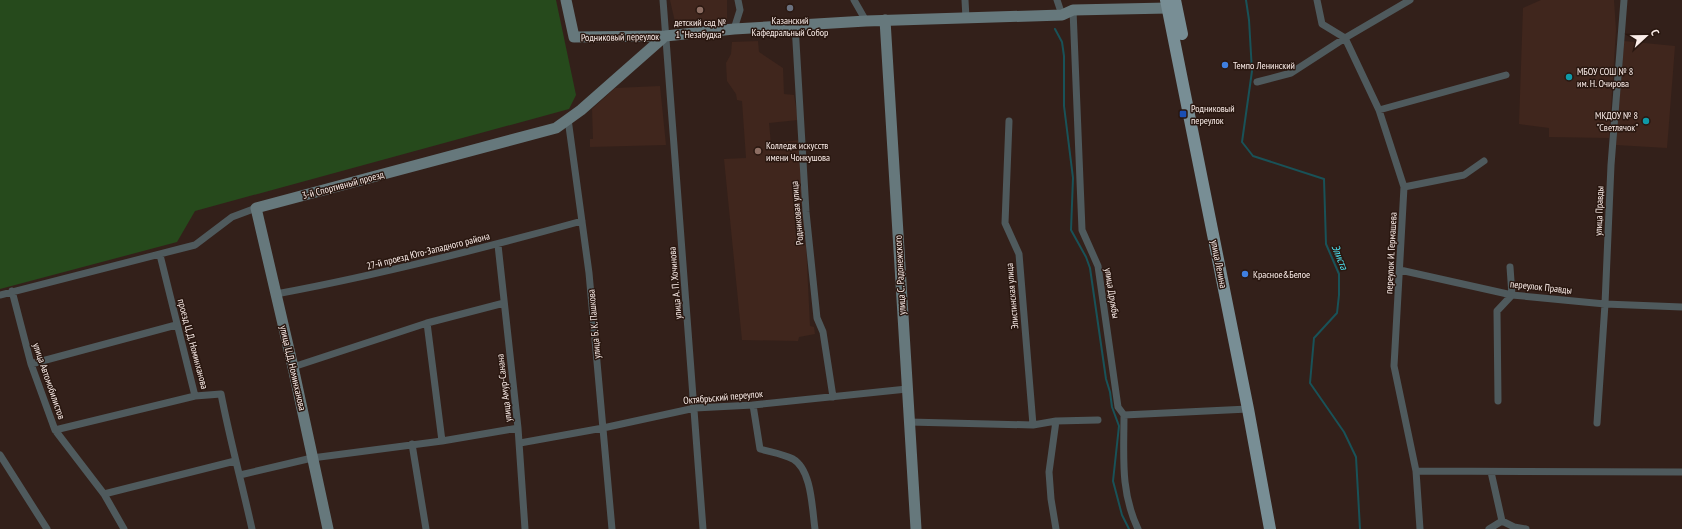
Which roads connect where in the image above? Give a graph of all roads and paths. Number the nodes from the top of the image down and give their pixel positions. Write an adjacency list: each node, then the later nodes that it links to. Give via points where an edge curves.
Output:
1 (566, 0): 17 (street, Родниковый переулок, via 574,38)
2 (663, 0): 17 (street, улица А. П. Хочинова)
3 (738, 0): 16 (street, via 740,10)
4 (854, 0): 14 (street)
5 (965, 0): 12 (street)
6 (1057, 0): 11 (street, улица Дружбы)
7 (1317, 0): 18 (street, via 1322,24)
8 (1410, 0): 18 (street)
9 (1624, 0): 37 (street, улица Правды, via 1611,165)
10 (1172, 4): 11 (street, Родниковый переулок); 49 (main road, улица Ленина); 84 (main road, улица Ленина)
11 (1068, 13): 12 (street, Родниковый переулок); 50 (street, улица Дружбы, via 1082,230 1098,266 1118,407)
12 (966, 18): 13 (street, Родниковый переулок)
13 (885, 20): 14 (street, Родниковый переулок); 43 (street, улица С. Радонежского)
14 (866, 21): 15 (street, Родниковый переулок)
15 (795, 25): 16 (street, Родниковый переулок); 45 (street, Родниковая улица, via 806,212 817,318 823,332)
16 (734, 29): 17 (street, Родниковый переулок)
17 (665, 36): 22 (street, 3-й Спортивный проезд); 48 (street, улица А. П. Хочинова)
18 (1345, 38): 20 (street, via 1291,73); 21 (street, переулок И. Гермашева)
19 (1506, 75): 21 (street)
20 (1257, 82)
21 (1379, 110): 25 (street, переулок И. Гермашева)
22 (568, 119): 26 (street, 3-й Спортивный проезд, via 556,128); 27 (street, улица Б. К. Пашкова)
23 (1009, 121): 55 (street, Элистинская улица, via 1005,224 1019,254)
24 (1484, 161): 25 (street, via 1464,175)
25 (1404, 187): 31 (street, переулок И. Гермашева)
26 (256, 208): 29 (street, 3-й Спортивный проезд, via 232,217 195,245); 33 (street, улица Ц.Д. Номинханова)
27 (582, 221): 28 (street, 27-й проезд Юго-Западного района); 57 (street, улица Б. К. Пашкова)
28 (498, 245): 33 (street, 27-й проезд Юго-Западного района, via 346,281); 36 (street, улица Амур-Санана)
29 (160, 255): 32 (street, 3-й Спортивный проезд); 40 (street, проезд Ц. Д. Номинханова)
30 (1510, 267): 35 (street)
31 (1400, 270): 35 (street, переулок Правды); 65 (street, переулок И. Гермашева, via 1394,366)
32 (12, 291): 34 (street, 3-й Спортивный проезд); 41 (street, улица Автомобилистов)
33 (276, 294): 42 (street, улица Ц.Д. Номинханова)
34 (0, 295)
35 (1512, 295): 37 (street, переулок Правды); 46 (street, via 1498,310)
36 (504, 303): 39 (street); 56 (street, улица Амур-Санана)
37 (1605, 304): 38 (street, переулок Правды); 54 (street, улица Правды)
38 (1682, 307)
39 (427, 323): 42 (street); 59 (street)
40 (176, 325): 41 (street); 44 (street, проезд Ц. Д. Номинханова)
41 (31, 364): 58 (street, улица Автомобилистов)
42 (293, 367): 63 (street, улица Ц.Д. Номинханова)
43 (907, 389): 45 (street, Октябрьский переулок); 53 (street, улица С. Радонежского)
44 (195, 396): 58 (street); 64 (street, проезд Ц. Д. Номинханова, via 221,394)
45 (833, 397): 47 (street, Октябрьский переулок)
46 (1498, 401)
47 (754, 405): 48 (street, Октябрьский переулок); 79 (street, via 760,449 793,460 801,466 807,477)
48 (695, 408): 57 (street, Октябрьский переулок); 78 (street, улица А. П. Хочинова)
49 (1248, 409): 50 (street); 83 (main road, улица Ленина)
50 (1124, 415): 82 (street, улица Дружбы, via 1124,484 1130,513)
51 (1098, 420): 52 (street)
52 (1056, 421): 55 (street); 81 (street, via 1049,472)
53 (909, 422): 55 (street); 80 (street, улица С. Радонежского)
54 (1597, 423)
55 (1033, 425)
56 (518, 428): 59 (street); 60 (street, улица Амур-Санана)
57 (603, 428): 60 (street, Октябрьский переулок); 77 (street, улица Б. К. Пашкова)
58 (55, 430): 69 (street, улица Автомобилистов)
59 (442, 440): 61 (street)
60 (520, 443): 76 (street, улица Амур-Санана)
61 (412, 444): 63 (street); 75 (street)
62 (0, 455): 71 (street)
63 (312, 458): 68 (street); 74 (street, улица Ц.Д. Номинханова)
64 (235, 461): 68 (street, проезд Ц. Д. Номинханова); 69 (street)
65 (1416, 471): 66 (street); 85 (street, переулок И. Гермашева)
66 (1491, 472): 67 (street); 70 (street)
67 (1682, 472)
68 (240, 475): 73 (street, проезд Ц. Д. Номинханова)
69 (104, 494): 72 (street, улица Автомобилистов)
70 (1502, 521): 86 (street); 87 (street)
71 (47, 529)
72 (124, 529)
73 (252, 529)
74 (328, 529)
75 (426, 529)
76 (525, 529)
77 (612, 529)
78 (703, 529)
79 (815, 529)
80 (916, 529)
81 (1056, 529)
82 (1138, 529)
83 (1270, 529)
84 (1278, 529)
85 (1420, 529)
86 (1489, 529)
87 (1526, 529)

